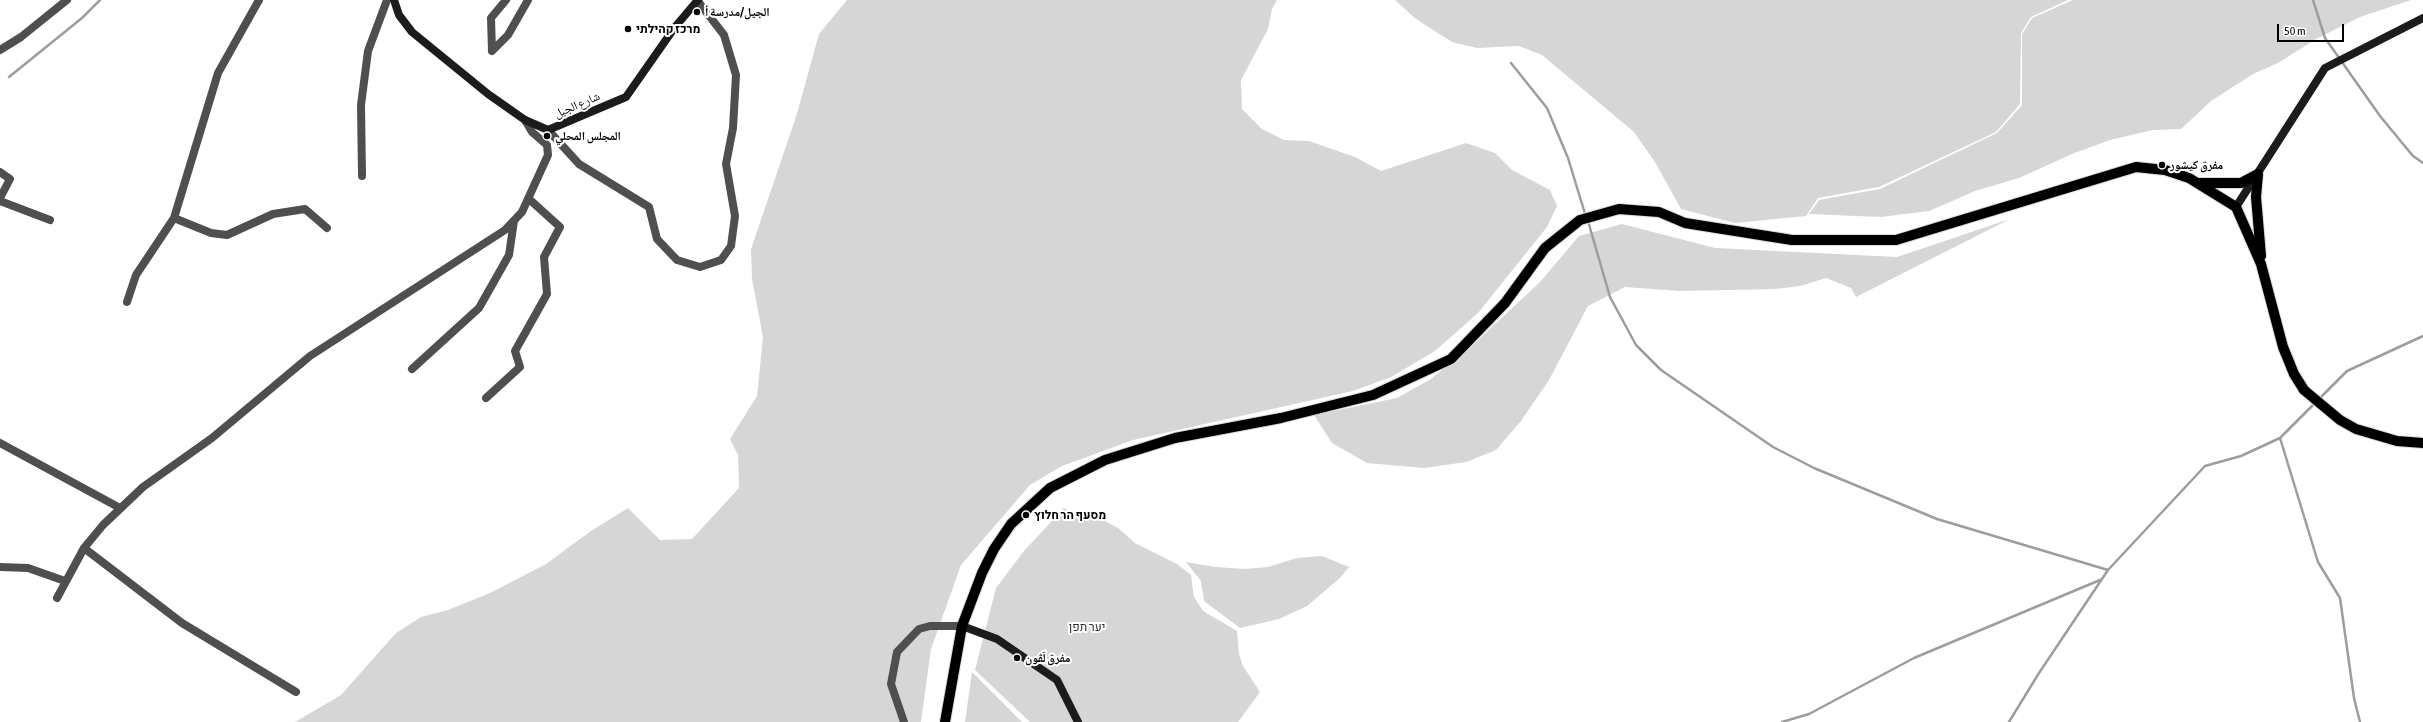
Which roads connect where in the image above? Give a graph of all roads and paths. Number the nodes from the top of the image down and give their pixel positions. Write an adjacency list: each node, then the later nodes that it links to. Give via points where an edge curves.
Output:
1 (67, 0): 9 (street)
2 (259, 0): 20 (street, via 218,73)
3 (387, 0): 14 (street, via 368,51 361,105)
4 (394, 0): 10 (main road, شارع الجبل, via 399,15 412,32)
5 (506, 0): 6 (street, via 491,18 492,51 508,36)
6 (528, 0)
7 (698, 0): 11 (main road, شارع الجبل, via 675,27 626,97); 11 (street, via 724,35 736,75 733,128 726,164 735,216 731,246 721,260 700,267 677,260 657,239 649,207 579,164)
8 (2423, 18): 13 (main road, via 2325,68)
9 (0, 50)
10 (524, 120): 11 (main road, شارع الجبل); 17 (street, via 532,132 547,145 548,156)
11 (548, 130)
12 (0, 172): 16 (street, via 10,179)
13 (2258, 174): 15 (main road, via 2241,183); 19 (main road); 24 (main road, via 2256,197)
14 (362, 176)
15 (2197, 184): 19 (main road); 35 (main road, via 2165,170 2136,167 1896,240 1792,240 1685,223 1659,212 1626,209 1580,220 1545,248 1505,303 1451,359 1373,395 1281,418 1175,438 1105,460 1050,488 1011,524 994,549)
16 (0, 198)
17 (529, 199): 22 (street); 27 (street, via 560,227 544,257 547,294 515,351 520,367)
18 (0, 201): 21 (street)
19 (2236, 207): 24 (main road)
20 (174, 218): 23 (street, via 211,233 227,235 273,214 305,209); 25 (street, via 136,275)
21 (50, 220)
22 (514, 221): 26 (street, via 509,255 479,308); 30 (street, via 505,230 310,356 212,438 143,486)
23 (327, 228)
24 (2262, 268): 29 (main road, via 2283,347 2304,390 2340,420 2356,429 2397,441)
25 (127, 302)
26 (412, 369)
27 (486, 398)
28 (0, 443): 30 (street)
29 (2423, 443)
30 (120, 508): 31 (street)
31 (84, 548): 33 (street); 36 (street, via 182,623)
32 (0, 567): 33 (street, via 28,568)
33 (65, 581): 34 (street)
34 (57, 598)
35 (962, 626): 37 (street, via 930,626 920,629 897,652 891,684); 38 (main road); 39 (main road, via 997,639 1057,680)
36 (296, 692)
37 (904, 722)
38 (945, 722)
39 (1078, 722)

